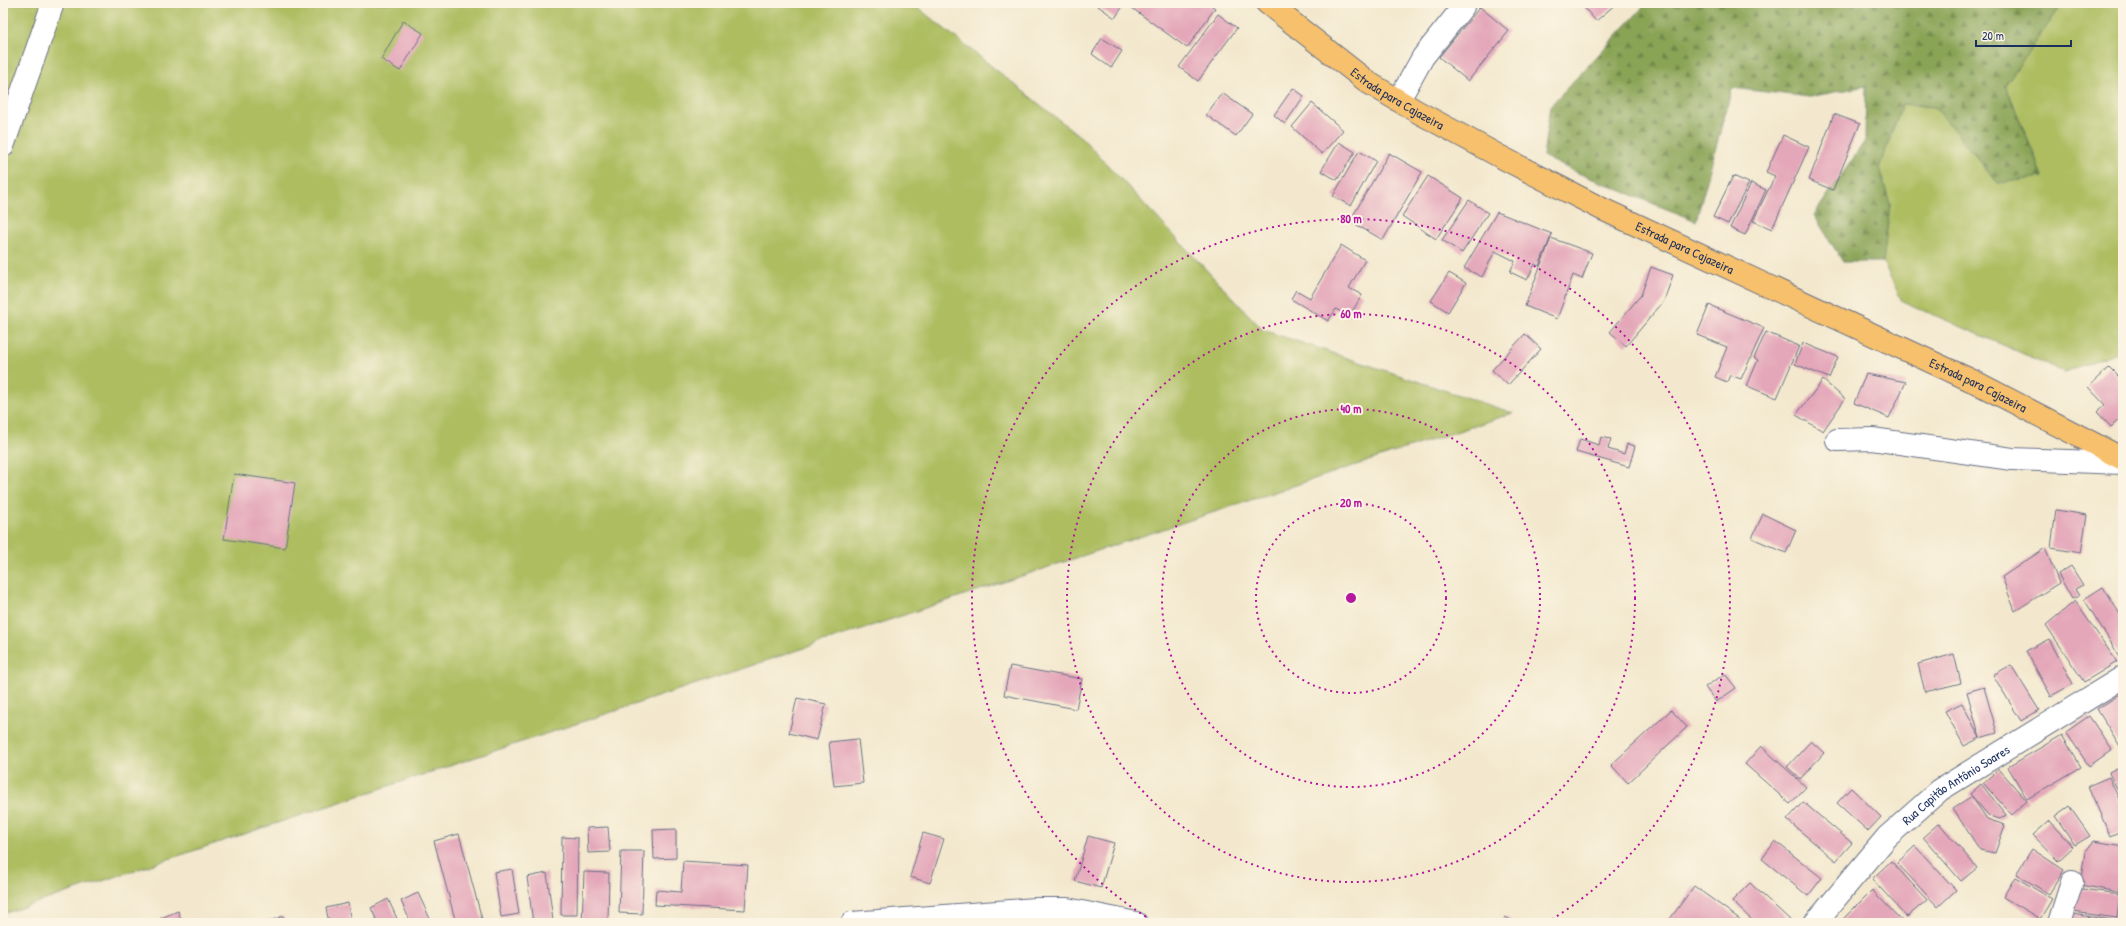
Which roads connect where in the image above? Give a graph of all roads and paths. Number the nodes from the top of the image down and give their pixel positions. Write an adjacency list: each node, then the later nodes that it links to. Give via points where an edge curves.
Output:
1 (53, 3): 5 (street)
2 (1267, 3): 4 (main road, Estrada para Cajazeira, via 1369,83)
3 (1463, 7): 4 (street, via 1423,57)
4 (1399, 100): 7 (main road, Estrada para Cajazeira, via 1600,208 1977,383)
5 (3, 146)
6 (1837, 440): 8 (street, via 1872,439 2012,459)
7 (2123, 459)
8 (2123, 463)
9 (2123, 677): 13 (street, Rua Capitão Antônio Soares, via 1940,790 1887,837)
10 (2072, 882): 14 (street)
11 (852, 923): 12 (street, via 1036,909 1067,909)
12 (1136, 923)
13 (1815, 923)
14 (2059, 923)

